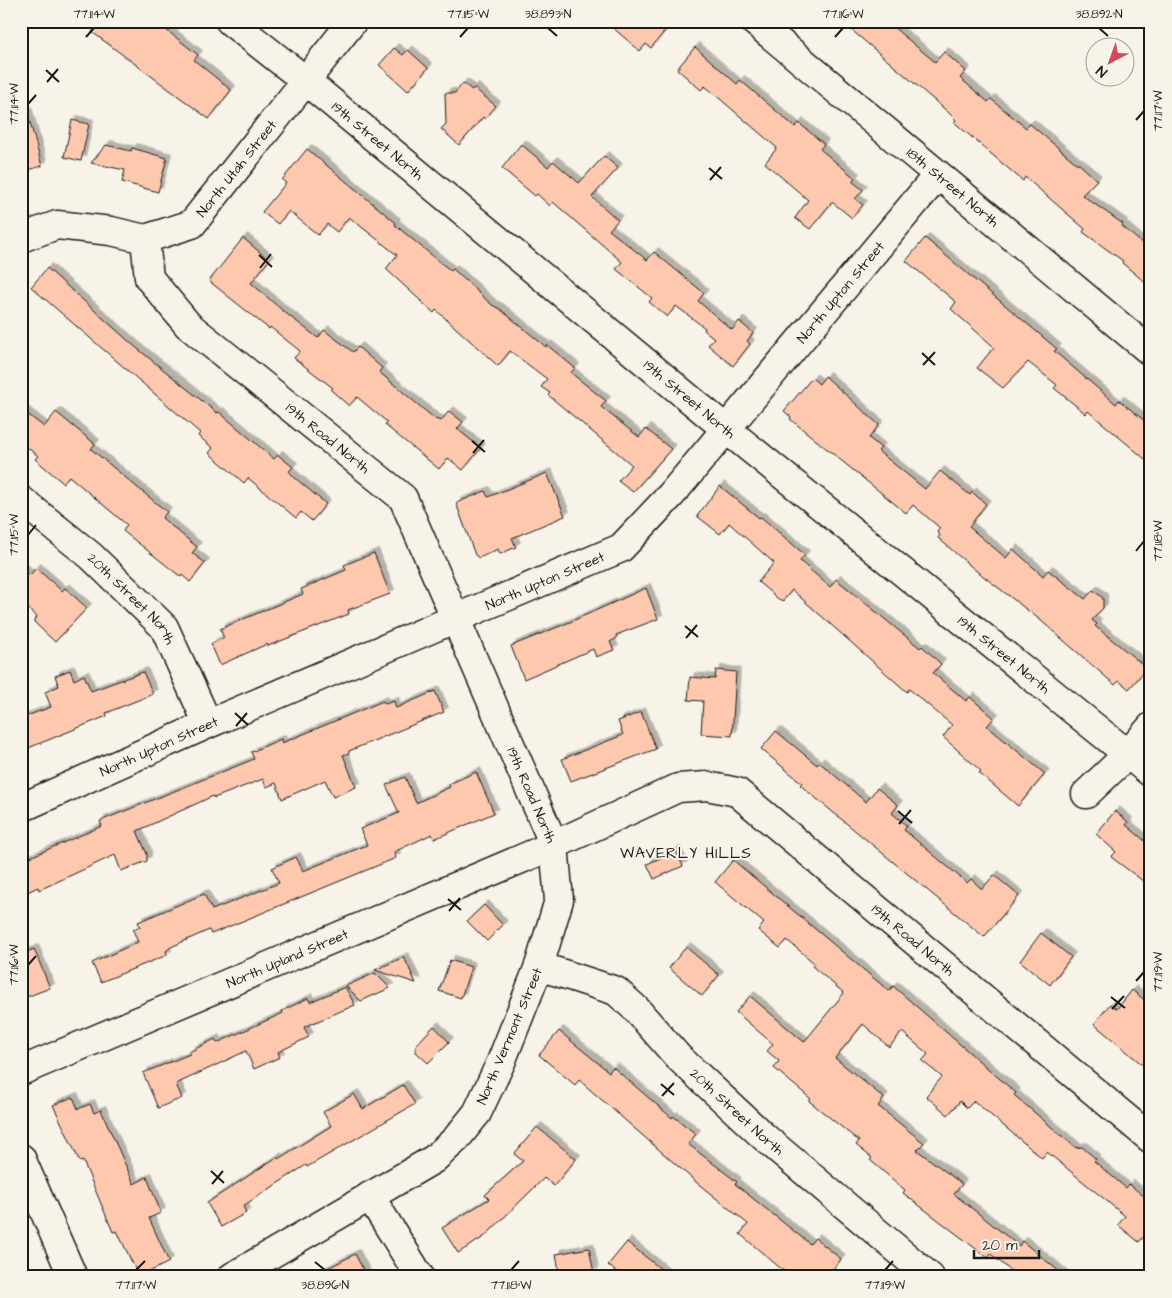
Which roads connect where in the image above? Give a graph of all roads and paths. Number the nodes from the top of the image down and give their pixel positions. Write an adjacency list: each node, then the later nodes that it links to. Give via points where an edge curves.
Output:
1 (230, 21): 4 (street, 19th Street North)
2 (353, 21): 4 (street, North Utah Street)
3 (754, 21): 5 (street, 18th Street North)
4 (306, 81): 7 (street, North Utah Street, via 192,224); 9 (street, 19th Street North)
5 (937, 176): 8 (street, 18th Street North); 9 (street, North Upton Street)
6 (21, 238): 7 (street, via 57,225 112,231)
7 (145, 239): 11 (street, 19th Road North, via 149,278 188,325 403,498)
8 (1151, 352)
9 (726, 429): 11 (street, North Upton Street, via 621,548); 14 (street, 19th Street North)
10 (21, 500): 12 (street, 20th Street North, via 91,556 164,627)
11 (454, 618): 12 (street, North Upton Street); 18 (street, 19th Road North)
12 (208, 724): 17 (street, North Upton Street)
13 (1151, 726): 14 (street)
14 (1128, 754): 15 (street, 19th Street North); 16 (street)
15 (1151, 773)
16 (1086, 794)
17 (21, 808)
18 (554, 845): 19 (street, North Vermont Street, via 559,900); 20 (street, North Upland Street); 21 (street, 19th Road North, via 678,788 707,786 737,792)
19 (539, 966): 23 (street, North Vermont Street, via 477,1113 434,1159); 27 (street, 20th Street North, via 616,991 678,1057 763,1136)
20 (21, 1071)
21 (1151, 1139)
22 (21, 1158): 24 (street)
23 (370, 1196): 25 (street, North Vermont Street); 26 (street)
24 (73, 1277)
25 (232, 1277)
26 (420, 1277)
27 (930, 1277)

